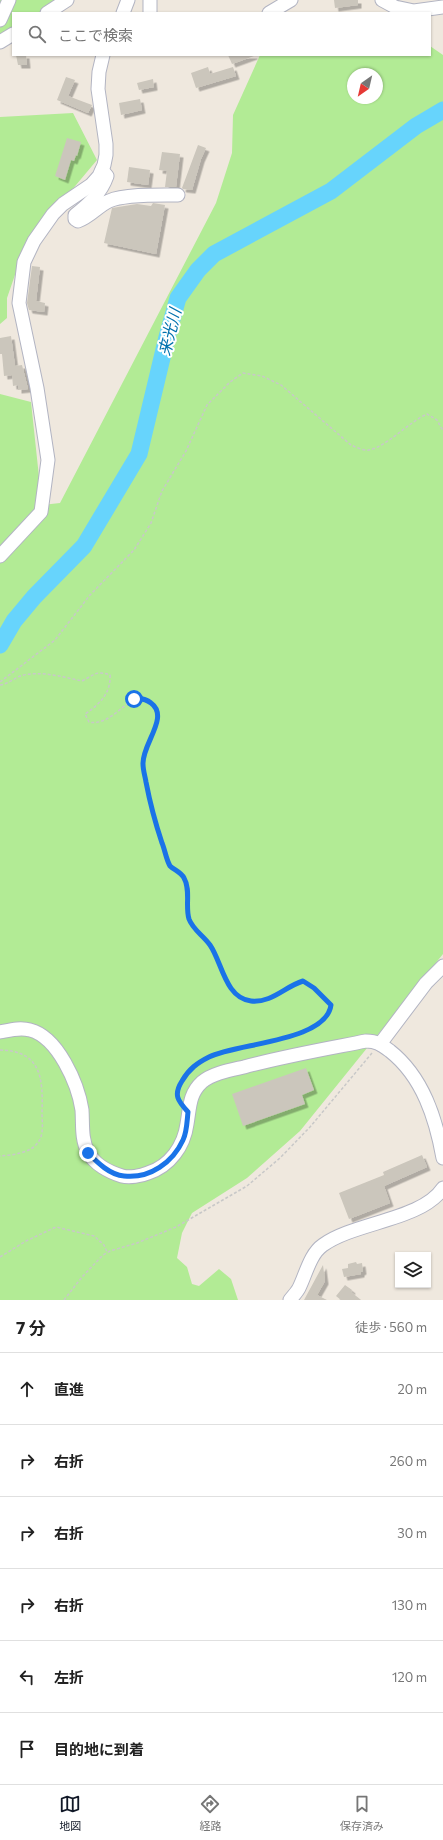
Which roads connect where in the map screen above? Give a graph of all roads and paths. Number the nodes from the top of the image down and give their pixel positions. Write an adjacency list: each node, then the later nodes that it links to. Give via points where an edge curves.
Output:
1 (9, 0): 12 (street)
2 (67, 0): 8 (street)
3 (128, 0): 9 (street)
4 (150, 0): 10 (street)
5 (291, 0): 11 (street)
6 (382, 0): 7 (street, via 395,7 414,10)
7 (443, 7)
8 (49, 12)
9 (123, 12)
10 (150, 12)
11 (271, 12)
12 (0, 20)
13 (12, 35): 14 (street)
14 (0, 42)
15 (103, 56): 16 (street, via 98,72 106,155)
16 (102, 170): 17 (street, via 107,176 104,184 99,193 75,215 78,221 116,198); 19 (street, via 91,185 53,214 34,241 24,262 19,303 37,388 48,460 41,512)
17 (178, 196)
18 (443, 431): 20 (path, via 437,420 427,414 383,444 368,450 359,448 351,445 281,385 262,376 243,373 207,405 186,451 162,492 151,523 134,550 90,595 55,640)
19 (0, 556)
20 (0, 682)
21 (0, 685): 26 (path, via 20,676 38,675 59,675 82,681 101,672 110,675 110,681 100,704 86,714 89,722 106,720 134,699 144,700 156,708 158,717 146,746 143,763 151,811 171,866 185,880 189,918 194,929 216,954 226,980 239,997 250,1001 266,1000 303,981 331,1005 326,1018 312,1028 211,1056 194,1065 177,1089 177,1096)
22 (443, 966): 24 (street)
23 (0, 1032): 26 (street, via 14,1029 30,1030 45,1038 58,1051 76,1087 84,1144 88,1153 109,1171 124,1176 143,1175 159,1169 176,1153 184,1138)
24 (380, 1044): 26 (street, via 366,1041 277,1058 210,1077 197,1088 190,1100); 28 (street, via 398,1057 416,1078 434,1120); 30 (path, via 310,1127 280,1158 247,1186 176,1227)
25 (0, 1050): 27 (path, via 23,1053 32,1060 37,1068 43,1093 42,1134 39,1141 26,1151 11,1156)
26 (188, 1112)
27 (0, 1156)
28 (443, 1158)
29 (443, 1188): 33 (street, via 438,1196 424,1205 335,1238 321,1247)
30 (108, 1252): 31 (path, via 94,1236 56,1227); 32 (path, via 94,1263)
31 (0, 1257)
32 (64, 1300)
33 (290, 1300)

